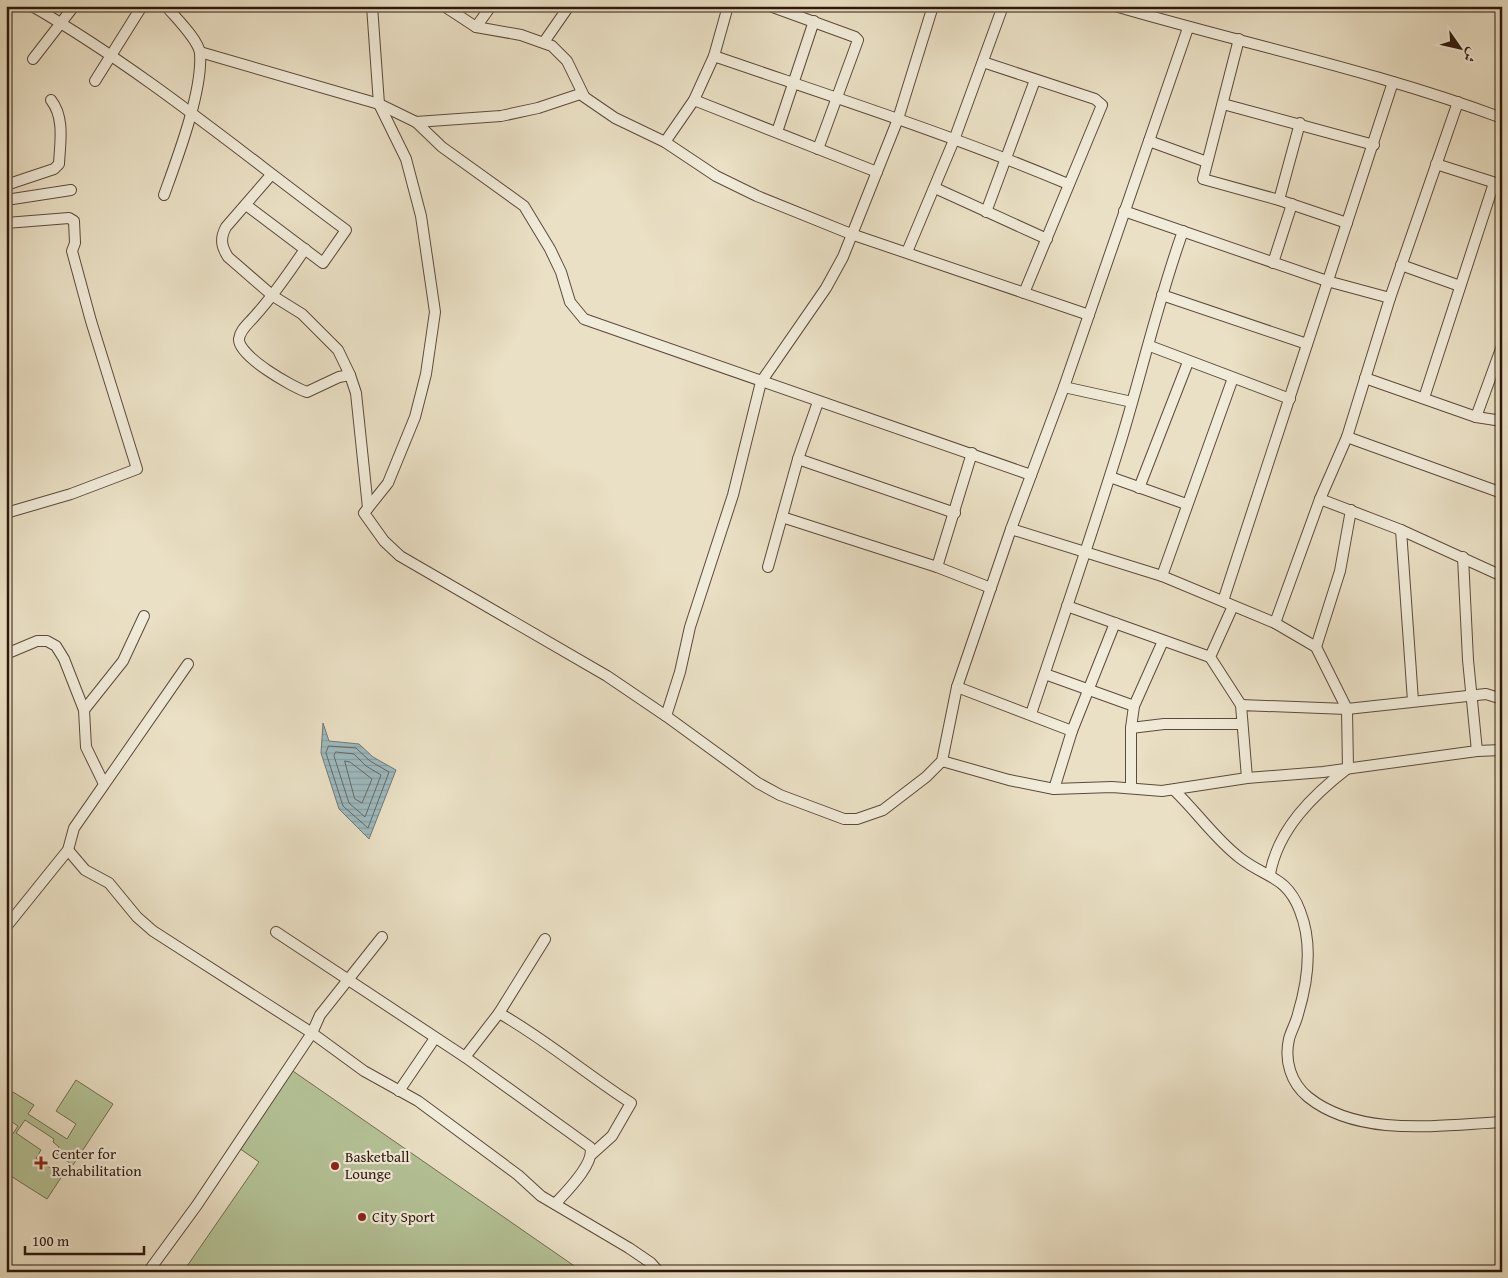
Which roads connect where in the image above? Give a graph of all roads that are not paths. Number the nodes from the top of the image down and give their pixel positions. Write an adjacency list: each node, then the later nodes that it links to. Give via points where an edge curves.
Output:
1 (32, 6): 15 (street)
2 (74, 6): 15 (street)
3 (142, 6): 22 (street)
4 (166, 6): 20 (street)
5 (372, 6): 34 (street)
6 (444, 6): 16 (street)
7 (491, 6): 16 (street)
8 (568, 6): 19 (street)
9 (728, 6): 21 (street)
10 (770, 6): 14 (street)
11 (932, 6): 37 (street)
12 (1003, 6): 24 (street)
13 (1115, 6): 17 (street)
14 (814, 21): 28 (street); 30 (street, via 858,40)
15 (62, 24): 22 (street); 23 (street)
16 (476, 26): 19 (street)
17 (1188, 28): 18 (street); 43 (street)
18 (1239, 39): 27 (street); 35 (street)
19 (544, 42): 29 (street, via 567,61)
20 (200, 52): 34 (street); 36 (street)
21 (714, 56): 28 (street); 32 (street)
22 (112, 57): 26 (street); 36 (street)
23 (33, 59)
24 (983, 62): 25 (street); 42 (street)
25 (1035, 80): 47 (street); 52 (street, via 1101,103)
26 (95, 81)
27 (1393, 82): 33 (street); 45 (street)
28 (793, 83): 30 (street); 41 (street)
29 (584, 96): 39 (street, via 576,95 500,116); 44 (street, via 624,123)
30 (837, 97): 37 (street); 46 (street)
31 (51, 100): 54 (street, via 57,108 61,129 59,164)
32 (694, 100): 41 (street); 44 (street)
33 (1458, 102): 38 (street); 49 (street)
34 (379, 104): 39 (street); 104 (street, via 406,159 418,206 435,312 426,374 415,417 388,483)
35 (1223, 104): 40 (street); 48 (street)
36 (191, 113): 51 (street); 57 (street)
37 (898, 118): 42 (street); 50 (street)
38 (1502, 118)
39 (416, 122): 87 (street, via 442,147 524,206 550,249 570,302 584,319)
40 (1300, 123): 45 (street); 59 (street)
41 (777, 132): 46 (street)
42 (954, 140): 47 (street); 55 (street)
43 (1149, 141): 48 (street); 62 (street)
44 (665, 142): 67 (street, via 736,187)
45 (1374, 144): 65 (street)
46 (818, 149): 50 (street)
47 (1007, 158): 52 (street); 63 (street)
48 (1207, 162): 59 (street, via 1204,179)
49 (1436, 164): 53 (street); 72 (street)
50 (877, 172): 67 (street)
51 (271, 175): 61 (street); 69 (street, via 346,230 323,263)
52 (1068, 184): 68 (street)
53 (1498, 184): 74 (street)
54 (6, 185)
55 (934, 188): 63 (street); 70 (street)
56 (71, 190): 58 (street)
57 (164, 195)
58 (6, 200)
59 (1279, 200): 60 (street)
60 (1292, 204): 65 (street); 71 (street)
61 (246, 205): 69 (street); 77 (street, via 222,235 224,250)
62 (1124, 211): 66 (street); 79 (street)
63 (986, 212): 68 (street)
64 (6, 223): 107 (street, via 69,218 74,221 75,243 71,249 138,469)
65 (1347, 223): 73 (street)
66 (1183, 231): 71 (street); 76 (street)
67 (851, 234): 70 (street); 87 (street, via 843,258 826,288)
68 (1047, 239): 75 (street)
69 (305, 249): 77 (street)
70 (907, 252): 75 (street)
71 (1273, 263): 73 (street)
72 (1401, 265): 74 (street); 78 (street)
73 (1326, 281): 78 (street); 80 (street)
74 (1460, 286): 89 (street)
75 (1024, 293): 79 (street)
76 (1162, 295): 80 (street); 81 (street)
77 (273, 296): 84 (street, via 302,314 338,350); 84 (street, via 243,329 239,338 245,353 281,379 307,392)
78 (1390, 298): 86 (street)
79 (1089, 316): 88 (street)
80 (1307, 344): 90 (street)
81 (1150, 346): 83 (street); 92 (street)
82 (1502, 346): 93 (street)
83 (1188, 362): 85 (street); 100 (street)
84 (350, 375): 104 (street, via 356,393)
85 (1233, 378): 90 (street); 103 (street)
86 (1364, 378): 89 (street); 95 (street)
87 (761, 382): 91 (street); 140 (street, via 733,495 690,627)
88 (1064, 387): 92 (street); 98 (street)
89 (1424, 398): 93 (street)
90 (1290, 399): 118 (street)
91 (818, 402): 96 (street); 97 (street)
92 (1132, 402): 99 (street)
93 (1476, 417): 94 (street)
94 (1502, 421)
95 (1347, 437): 101 (street); 102 (street)
96 (972, 453): 98 (street); 106 (street)
97 (798, 459): 106 (street); 108 (street)
98 (1031, 475): 109 (street)
99 (1110, 478): 100 (street); 111 (street)
100 (1139, 488): 103 (street)
101 (1502, 493)
102 (1320, 498): 105 (street); 123 (street)
103 (1186, 504): 115 (street)
104 (368, 508): 140 (street, via 364,513 384,541 400,556 606,676)
105 (1351, 510): 110 (street); 125 (street, via 1340,571)
106 (955, 513): 114 (street)
107 (6, 514)
108 (782, 518): 113 (street); 114 (street)
109 (1011, 529): 111 (street); 117 (street)
110 (1401, 530): 112 (street); 134 (street)
111 (1087, 554): 115 (street); 119 (street)
112 (1463, 557): 116 (street); 132 (street)
113 (768, 567)
114 (937, 567): 117 (street)
115 (1162, 576): 118 (street)
116 (1502, 576)
117 (991, 588): 130 (street)
118 (1223, 601): 120 (street)
119 (1067, 606): 122 (street); 129 (street)
120 (1233, 606): 123 (street); 127 (street)
121 (144, 616): 138 (street, via 123,661)
122 (1114, 623): 124 (street); 131 (street)
123 (1276, 624): 125 (street)
124 (1163, 641): 127 (street); 136 (street)
125 (1316, 647): 137 (street)
126 (6, 654): 138 (street, via 37,641 52,642 64,659)
127 (1210, 657): 135 (street)
128 (188, 664): 149 (street)
129 (1045, 674): 131 (street); 139 (street)
130 (957, 687): 139 (street); 146 (street)
131 (1087, 690): 136 (street); 143 (street)
132 (1472, 695): 133 (street, via 1494,695); 134 (street); 145 (street)
133 (1502, 699)
134 (1413, 701): 137 (street)
135 (1241, 705): 137 (street); 141 (street)
136 (1134, 706): 142 (street)
137 (1347, 709): 147 (street)
138 (84, 710): 149 (street, via 86,747)
139 (1031, 714): 143 (street)
140 (666, 716): 146 (street, via 765,787 816,811 844,819 857,819 882,810)
141 (1242, 724): 142 (street, via 1164,724); 148 (street)
142 (1131, 728): 150 (street)
143 (1072, 731): 151 (street)
144 (1502, 750): 145 (street)
145 (1476, 751): 147 (street)
146 (942, 761): 151 (street)
147 (1348, 768): 148 (street); 154 (street, via 1308,802 1278,848)
148 (1247, 778): 152 (street)
149 (104, 784): 153 (street, via 74,828)
150 (1131, 787): 151 (street); 152 (street)
151 (1054, 789)
152 (1174, 790): 154 (street, via 1240,858)
153 (68, 850): 155 (street); 161 (street, via 85,870 109,883 153,931)
154 (1270, 874): 165 (street, via 1288,887 1306,929 1306,984 1287,1049 1290,1073 1298,1088 1332,1112 1369,1121 1424,1125)
155 (6, 928)
156 (276, 932): 159 (street)
157 (382, 937): 159 (street)
158 (545, 938): 160 (street)
159 (349, 978): 161 (street, via 320,1015); 162 (street)
160 (500, 1013): 163 (street); 166 (street, via 530,1030 631,1103 612,1136)
161 (312, 1033): 164 (street, via 364,1071); 168 (street, via 202,1198)
162 (435, 1038): 163 (street); 164 (street)
163 (465, 1057): 166 (street, via 586,1143)
164 (399, 1091): 167 (street, via 490,1153)
165 (1502, 1122)
166 (592, 1154): 167 (street, via 582,1172)
167 (555, 1204): 169 (street, via 629,1248)
168 (148, 1272)
169 (659, 1272)

